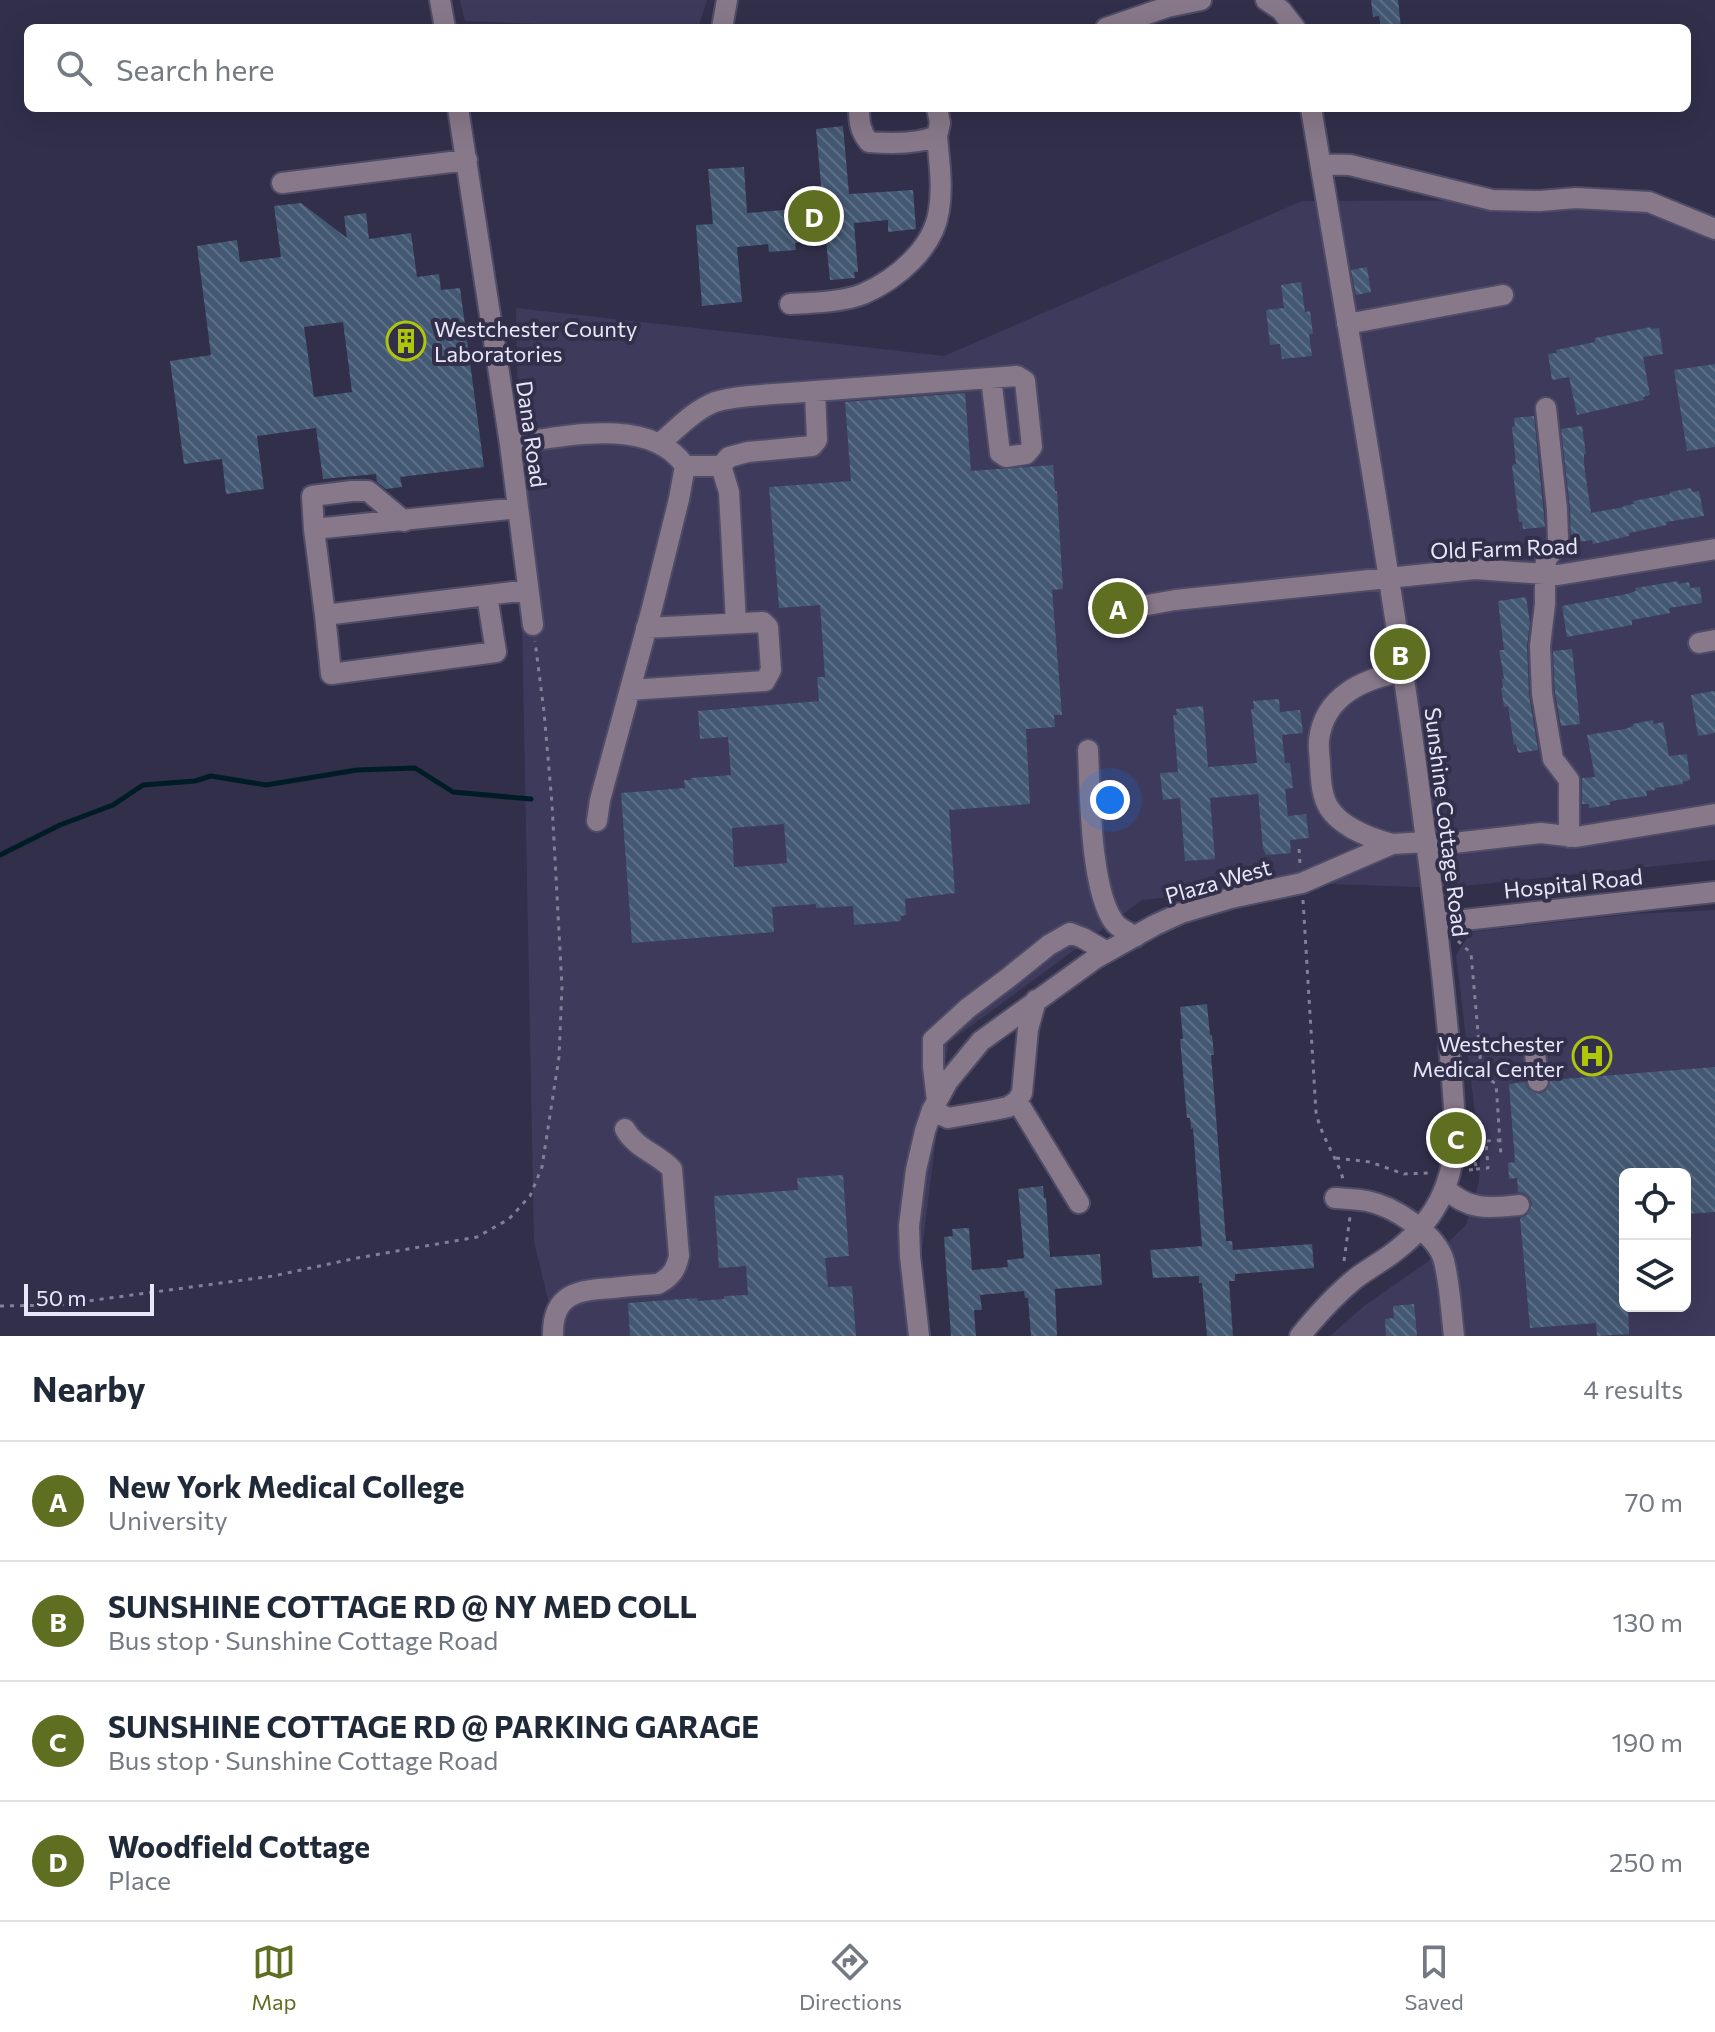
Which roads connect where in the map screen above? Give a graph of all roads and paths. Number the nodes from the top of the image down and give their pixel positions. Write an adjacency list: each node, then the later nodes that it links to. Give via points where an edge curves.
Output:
1 (440, 0): 6 (street)
2 (727, 0): 7 (street)
3 (1201, 0): 5 (street)
4 (1266, 0): 9 (street)
5 (1170, 3): 8 (street)
6 (444, 24)
7 (723, 24)
8 (1116, 24)
9 (1292, 24)
10 (459, 112): 15 (street, Dana Road)
11 (859, 112): 14 (street, via 862,134 869,142)
12 (938, 112): 14 (street)
13 (1312, 112): 16 (street, Sunshine Cottage Road)
14 (937, 136): 20 (street, via 939,210 934,230 916,257 862,295)
15 (467, 160): 17 (street); 26 (street, Dana Road)
16 (1321, 164): 18 (street, via 1350,165 1492,200 1649,202); 21 (street, Sunshine Cottage Road)
17 (282, 183)
18 (1715, 229)
19 (1503, 295): 21 (street)
20 (790, 304)
21 (1347, 324): 34 (street, Sunshine Cottage Road)
22 (991, 378): 23 (street)
23 (815, 391): 25 (street, via 713,403); 28 (street, via 817,440 812,446 748,452 729,457)
24 (1546, 408): 33 (street, via 1558,539 1546,560)
25 (660, 443): 26 (street, via 599,432); 27 (street)
26 (510, 444): 29 (street, Dana Road)
27 (685, 466): 28 (street); 41 (street)
28 (721, 466): 39 (street, via 729,492)
29 (518, 508): 30 (street); 35 (street, Dana Road)
30 (404, 521): 31 (street); 31 (street, via 368,491 352,491 312,496)
31 (314, 529): 37 (street)
32 (1715, 549): 33 (street, Old Farm Road)
33 (1546, 574): 34 (street, Old Farm Road, via 1475,569); 47 (street, via 1542,694 1553,759 1569,780)
34 (1390, 577): 38 (street, Old Farm Road, via 1175,600); 42 (street, Sunshine Cottage Road)
35 (528, 590): 36 (street); 40 (street, Dana Road)
36 (487, 595): 37 (street); 37 (street, via 496,652 331,674)
37 (325, 615)
38 (1107, 620)
39 (736, 623): 41 (street); 43 (street, via 763,622 768,627 771,670 765,681)
40 (533, 625): 73 (path, via 551,789 562,987 559,1057 542,1167 530,1196 509,1219 477,1237 273,1276 58,1305)
41 (646, 628): 43 (street)
42 (1403, 672): 48 (street, via 1364,682 1338,699 1328,712 1319,743 1322,789 1329,808 1355,830); 49 (street, Sunshine Cottage Road)
43 (630, 690): 46 (street)
44 (1088, 750): 54 (street, via 1095,860 1105,901 1115,924)
45 (1715, 814): 47 (street, Plaza West)
46 (597, 821)
47 (1569, 837): 49 (street, Plaza West, via 1541,833)
48 (1392, 844): 49 (street, Plaza West); 51 (street, Plaza West)
49 (1427, 844): 53 (street, Sunshine Cottage Road)
50 (1299, 849): 51 (path)
51 (1302, 883): 54 (street, Plaza West, via 1181,913); 65 (path, via 1316,1112)
52 (1715, 892): 53 (street, Hospital Road)
53 (1445, 922): 62 (path, via 1471,953 1481,1067 1496,1084); 67 (street, Sunshine Cottage Road, via 1456,1138)
54 (1135, 937): 55 (street, Plaza West)
55 (1107, 952): 56 (street, Plaza West); 60 (street, via 1070,933 968,1008 933,1040)
56 (1036, 1000): 59 (street); 60 (street, Plaza West, via 981,1041)
57 (1535, 1053): 58 (street)
58 (1538, 1081)
59 (1017, 1101): 60 (street, via 948,1118); 69 (street)
60 (934, 1106): 75 (street, Plaza West, via 916,1170 909,1226)
61 (625, 1129): 74 (street, via 631,1140 672,1169 676,1269 658,1284 583,1290 570,1296 555,1314)
62 (1499, 1140): 64 (path); 66 (path, via 1486,1141 1488,1168)
63 (1474, 1141): 66 (path)
64 (1501, 1156)
65 (1336, 1158): 67 (path); 68 (path)
66 (1476, 1169): 67 (path)
67 (1448, 1180): 70 (street, via 1462,1201 1481,1208); 71 (street, Sunshine Cottage Road)
68 (1342, 1198): 71 (street, via 1384,1206); 72 (path, via 1350,1213)
69 (1079, 1203)
70 (1519, 1205)
71 (1420, 1229): 76 (street, Sunshine Cottage Road, via 1357,1277); 77 (street, via 1444,1258)
72 (1344, 1261)
73 (0, 1306)
74 (553, 1336)
75 (919, 1336)
76 (1300, 1336)
77 (1454, 1336)

